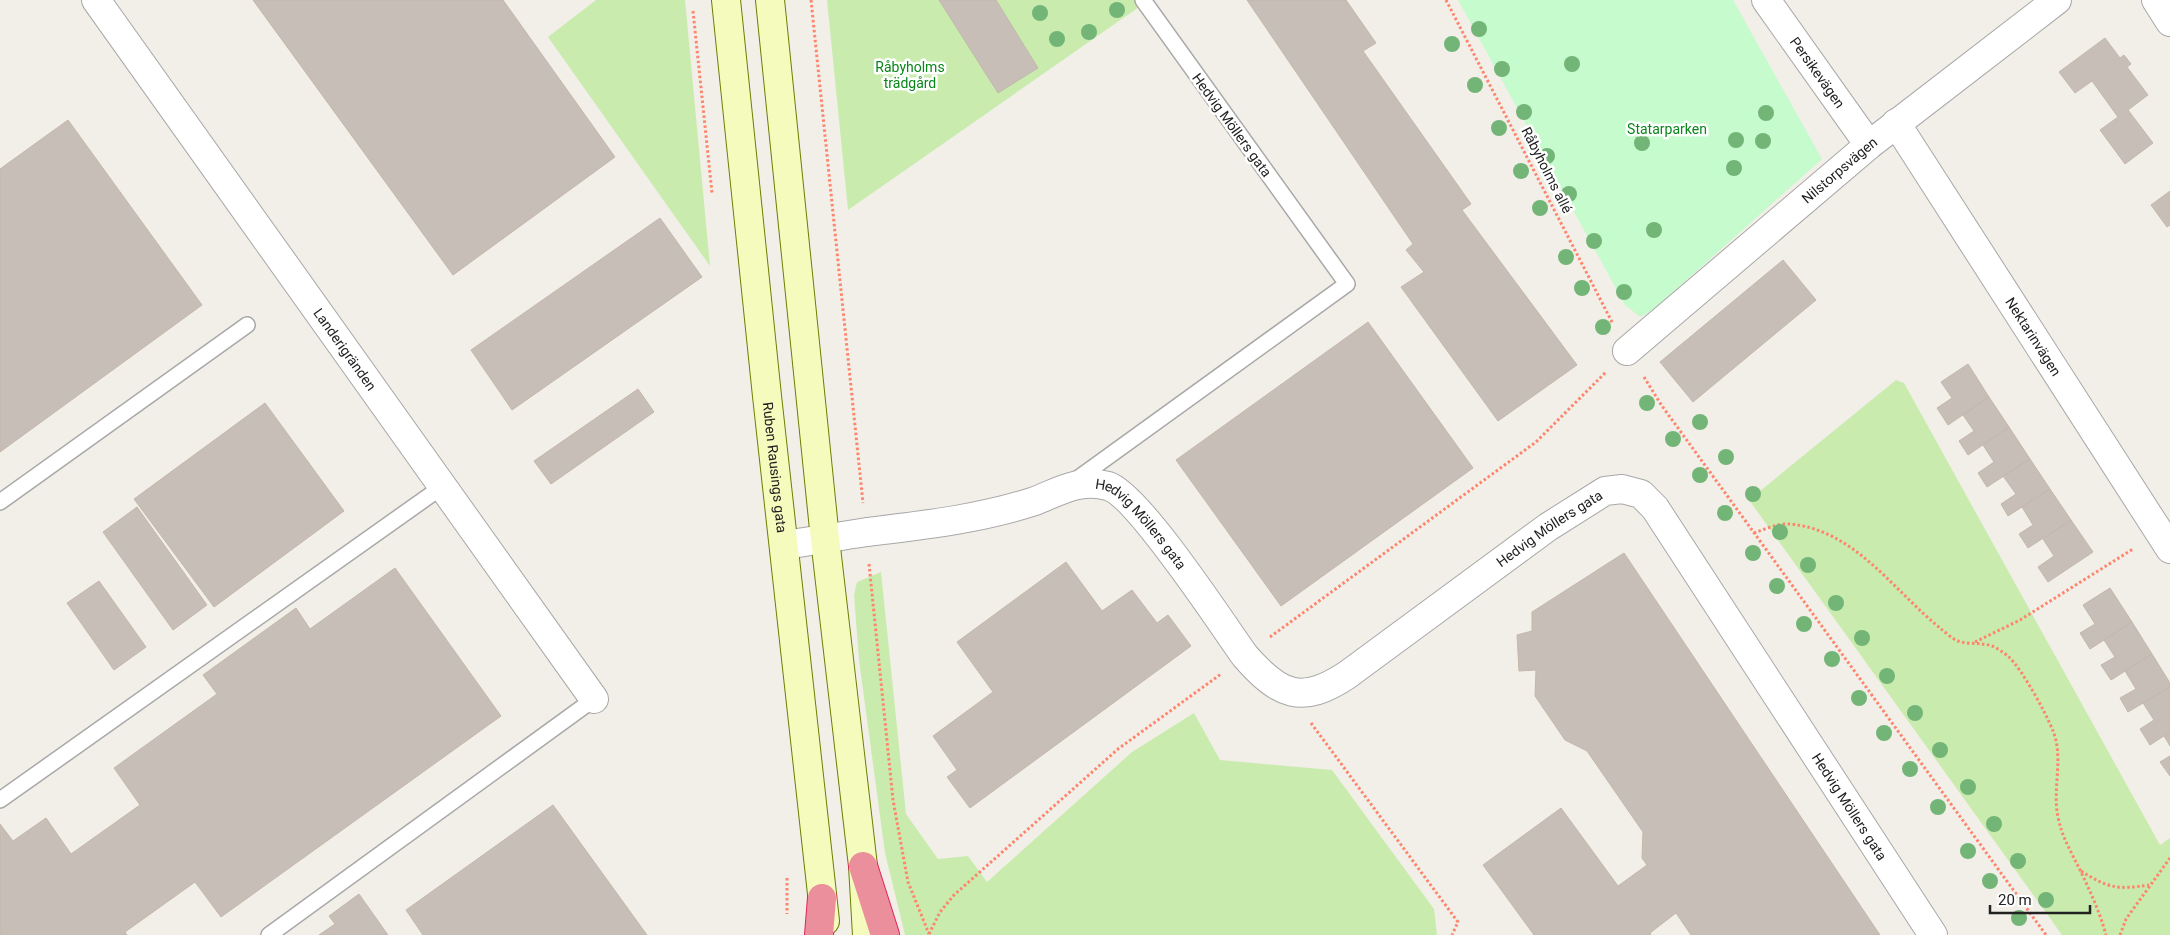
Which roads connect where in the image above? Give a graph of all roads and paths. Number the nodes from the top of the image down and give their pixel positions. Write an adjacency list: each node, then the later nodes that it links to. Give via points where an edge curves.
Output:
1 (96, 0): 15 (street, Landerigränden)
2 (726, 0): 22 (main road, Ruben Rausings gata)
3 (770, 0): 20 (main road)
4 (811, 0): 18 (path)
5 (1143, 0): 16 (lane, Hedvig Möllers gata, via 1347,284)
6 (1446, 0): 14 (path, Råbyholms allé)
7 (1766, 0): 12 (street, Persikevägen)
8 (2058, 0): 11 (street, Nilstorpsvägen)
9 (2156, 0): 10 (street)
10 (2170, 22)
11 (1896, 123): 12 (street, Nilstorpsvägen); 21 (street, Nektarinvägen)
12 (1869, 145): 14 (street, Nilstorpsvägen)
13 (247, 325): 17 (lane)
14 (1627, 350): 19 (path, Råbyholms allé, via 1662,406)
15 (443, 486): 25 (street, Landerigränden); 26 (lane)
16 (1066, 487): 18 (street, Hedvig Möllers gata, via 993,513); 24 (street, Hedvig Möllers gata, via 1108,486 1126,497 1145,518 1244,656 1267,679)
17 (0, 502)
18 (866, 533): 20 (street, Hedvig Möllers gata); 32 (path, via 893,800 908,882)
19 (1754, 533): 23 (path, via 1789,524 1814,529 1840,541 1860,554 1940,629 1958,641); 40 (path, Råbyholms allé)
20 (825, 539): 22 (street, Hedvig Möllers gata); 28 (main road)
21 (2165, 541): 23 (path)
22 (785, 545): 31 (main road, Ruben Rausings gata)
23 (1974, 642): 29 (path, via 1993,646 2008,656 2054,731 2058,756 2057,816 2064,840)
24 (1287, 690): 38 (path, via 1458,922); 39 (street, Hedvig Möllers gata, via 1308,694 1329,687 1548,527 1605,491 1622,489 1641,494 1655,508)
25 (594, 699): 33 (lane)
26 (0, 800)
27 (2170, 858): 30 (path)
28 (863, 866): 36 (main road); 37 (highway)
29 (2080, 870): 30 (path, via 2103,885 2126,889); 41 (path)
30 (2149, 885): 42 (path, via 2126,919)
31 (822, 898): 34 (highway); 35 (main road, Ruben Rausings gata)
32 (929, 934)
33 (269, 935)
34 (819, 935)
35 (828, 935)
36 (867, 935)
37 (885, 935)
38 (1452, 935)
39 (1932, 935)
40 (2046, 935)
41 (2106, 935)
42 (2120, 935)

